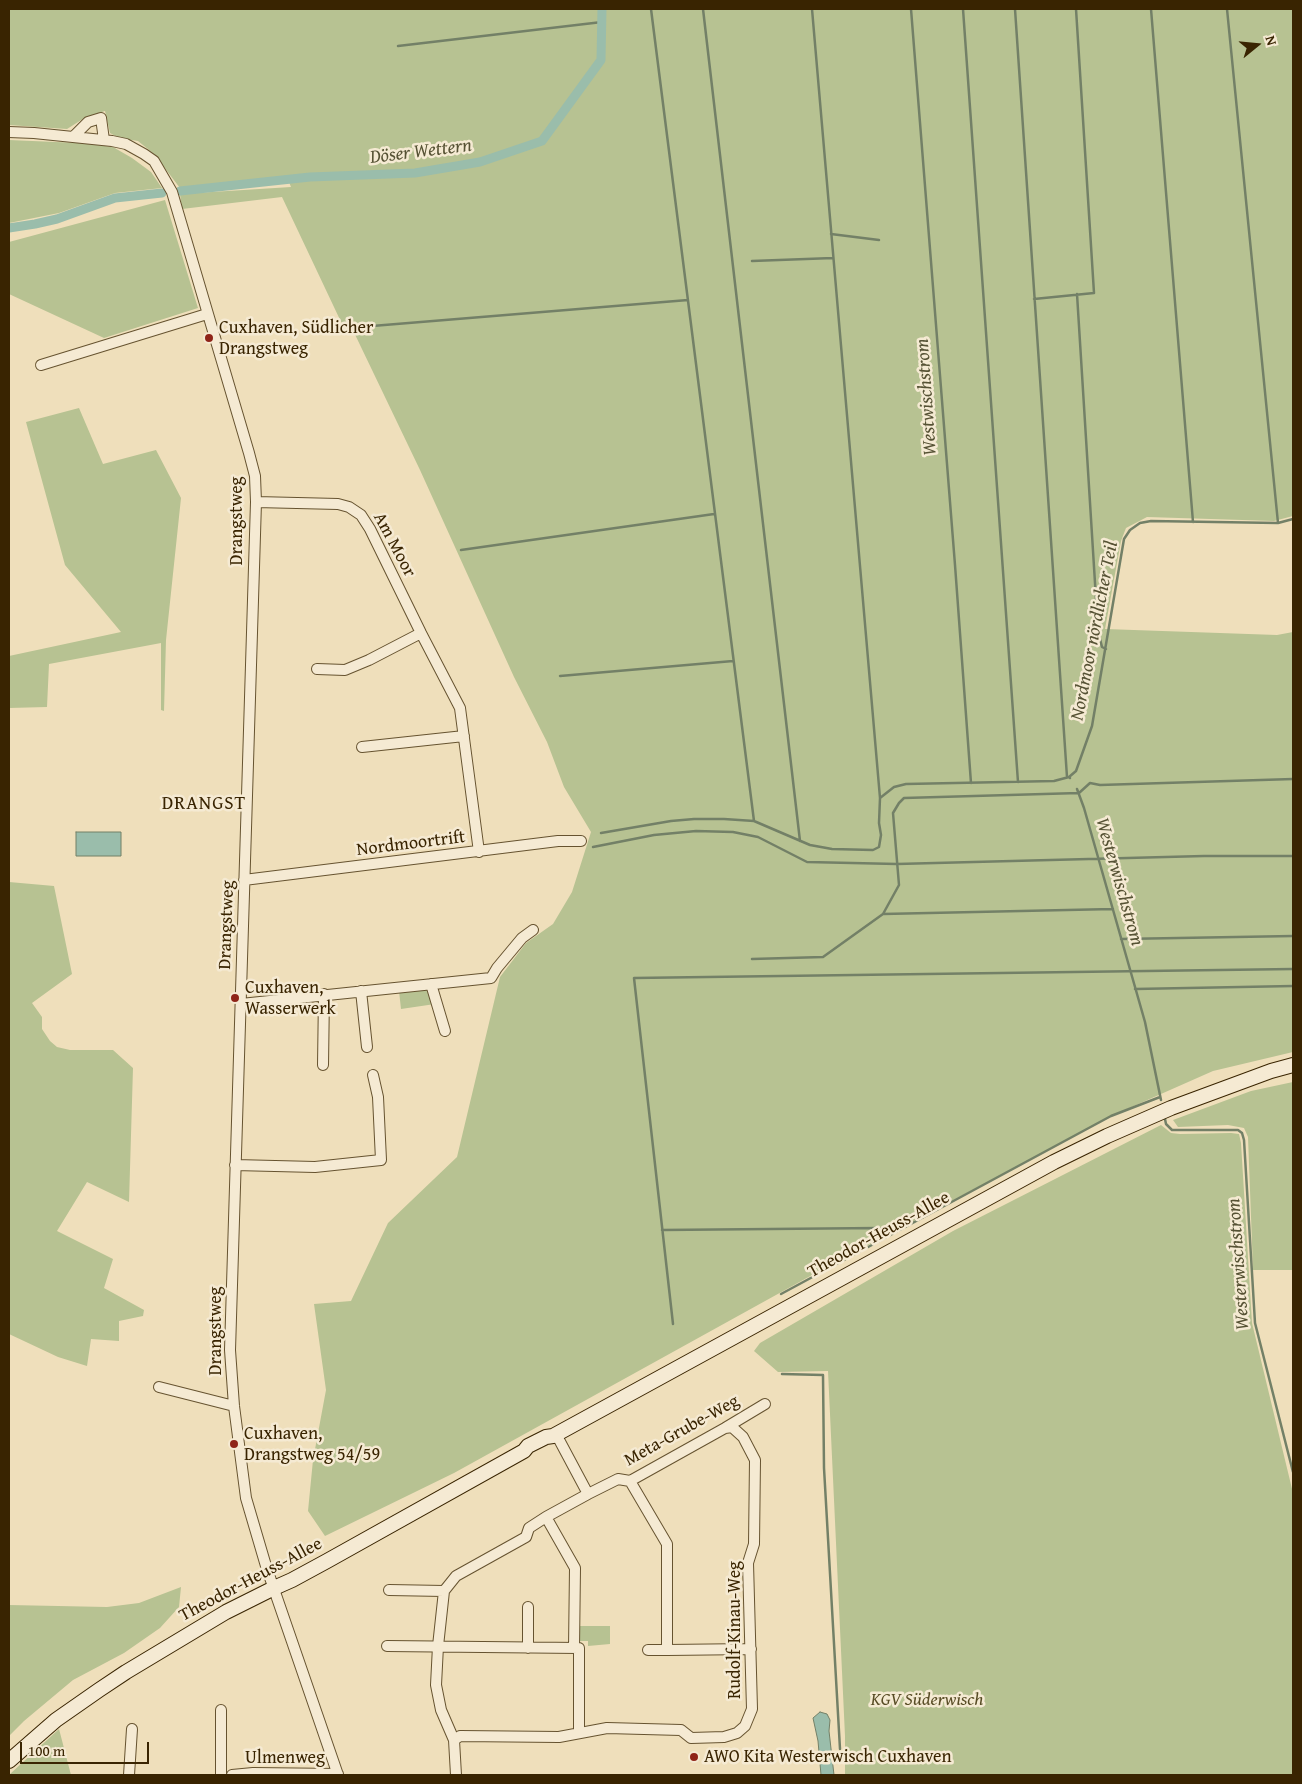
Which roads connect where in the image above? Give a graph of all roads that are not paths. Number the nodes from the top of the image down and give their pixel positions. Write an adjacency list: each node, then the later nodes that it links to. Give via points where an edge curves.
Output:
1 (9, 132): 2 (street, Drangstweg)
2 (74, 136): 3 (street, Drangstweg); 3 (street, via 88,122 101,118)
3 (104, 140): 4 (street, Drangstweg, via 126,144 154,161 172,192)
4 (207, 314): 5 (street); 6 (street, Drangstweg, via 250,453)
5 (41, 365)
6 (256, 502): 7 (street, Am Moor, via 338,504 361,515); 13 (street, Drangstweg)
7 (421, 633): 8 (street, via 345,670); 9 (street, Am Moor, via 460,708)
8 (317, 669)
9 (464, 736): 10 (street); 12 (street, Am Moor)
10 (362, 748)
11 (581, 841): 12 (street, Nordmoortrift)
12 (478, 852): 13 (street, Nordmoortrift)
13 (244, 880): 18 (street, Drangstweg)
14 (533, 930): 15 (street, via 522,938 491,978)
15 (431, 984): 16 (street); 19 (street)
16 (361, 991): 17 (street); 20 (street)
17 (324, 994): 18 (street); 21 (street)
18 (240, 1004): 26 (street, Drangstweg)
19 (445, 1031)
20 (367, 1047)
21 (323, 1065)
22 (1293, 1065): 25 (street, Theodor-Heuss-Allee)
23 (1293, 1073): 25 (street, Theodor-Heuss-Allee)
24 (373, 1075): 26 (street, via 378,1097 382,1160 315,1167)
25 (1232, 1085): 31 (street, Theodor-Heuss-Allee, via 1106,1136 1054,1162)
26 (235, 1166): 29 (street, Drangstweg, via 230,1350)
27 (159, 1387): 29 (street)
28 (765, 1404): 30 (street, Meta-Grube-Weg)
29 (234, 1406): 35 (street, Drangstweg, via 246,1498)
30 (725, 1428): 32 (street, Meta-Grube-Weg); 43 (street, Rudolf-Kinau-Weg, via 732,1427 743,1437 755,1460 754,1544 748,1563)
31 (554, 1435): 33 (street); 35 (street, Theodor-Heuss-Allee, via 528,1446)
32 (630, 1481): 33 (street, Meta-Grube-Weg, via 618,1479); 45 (street, via 667,1544)
33 (588, 1494): 34 (street, Meta-Grube-Weg)
34 (546, 1517): 37 (street, Meta-Grube-Weg, via 529,1528 526,1537 456,1576); 42 (street, via 575,1568)
35 (274, 1588): 50 (street, Theodor-Heuss-Allee, via 226,1612 126,1672 56,1720); 54 (street, Drangstweg)
36 (389, 1590): 37 (street)
37 (444, 1590): 40 (street)
38 (528, 1608): 41 (street)
39 (387, 1646): 40 (street)
40 (438, 1646): 41 (street); 49 (street, via 436,1685 441,1710)
41 (528, 1648): 42 (street)
42 (574, 1648): 48 (street, via 579,1648)
43 (751, 1649): 45 (street); 48 (street, Rudolf-Kinau-Weg, via 752,1708 745,1726 737,1733 724,1737 691,1738 682,1730 607,1728)
44 (648, 1650): 45 (street)
45 (667, 1650)
46 (221, 1710): 52 (street, Ulmenweg)
47 (132, 1729): 51 (street)
48 (578, 1732): 49 (street, Rudolf-Kinau-Weg, via 558,1737 460,1736)
49 (454, 1740): 55 (street)
50 (9, 1761)
51 (129, 1775)
52 (221, 1775)
53 (232, 1775): 54 (street, Ulmenweg)
54 (338, 1775)
55 (456, 1775)

